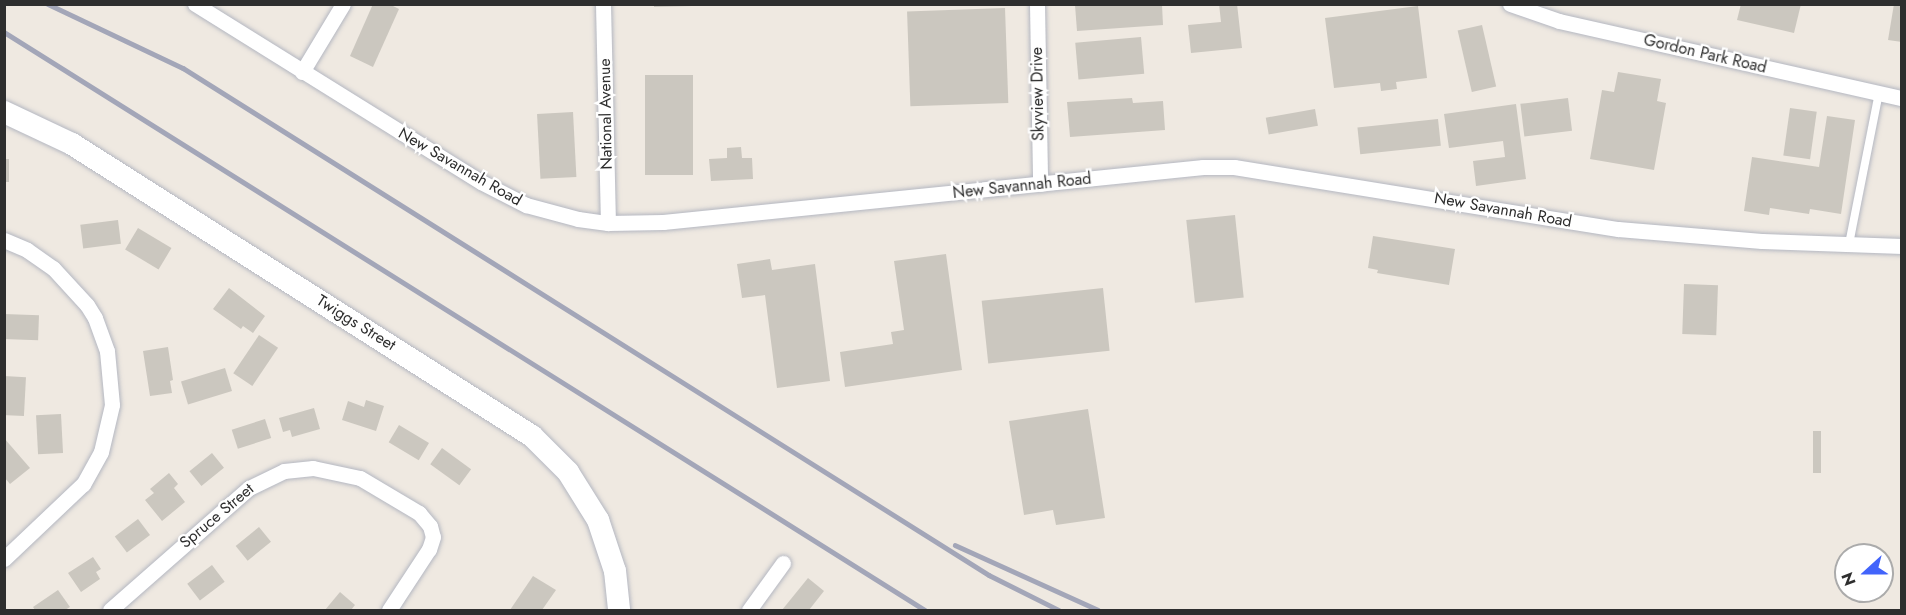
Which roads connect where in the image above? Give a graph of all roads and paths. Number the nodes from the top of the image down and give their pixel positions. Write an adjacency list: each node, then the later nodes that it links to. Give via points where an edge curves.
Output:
1 (195, 4): 6 (street, New Savannah Road)
2 (343, 4): 6 (street)
3 (603, 4): 11 (street, National Avenue)
4 (1037, 4): 10 (street, Skyview Drive)
5 (1510, 4): 7 (street, Gordon Park Road, via 1559,21)
6 (302, 72): 11 (street, New Savannah Road, via 507,196 549,213)
7 (1879, 93): 8 (street, Gordon Park Road); 13 (lane)
8 (1902, 98)
9 (4, 112): 19 (main road, Twiggs Street, via 72,144 532,436 568,472 598,520 613,562)
10 (1040, 184): 11 (street, New Savannah Road, via 663,222); 13 (street, New Savannah Road, via 1234,167 1630,231)
11 (608, 223)
12 (4, 240): 15 (street, via 54,268 87,305 107,351 112,405 101,452 83,484)
13 (1849, 245): 14 (street, New Savannah Road)
14 (1902, 246)
15 (4, 559)
16 (783, 564): 20 (street)
17 (110, 610): 18 (street, Spruce Street, via 256,483 284,471 313,468 360,478 419,513 432,531 429,549)
18 (389, 610)
19 (619, 610)
20 (749, 610)

